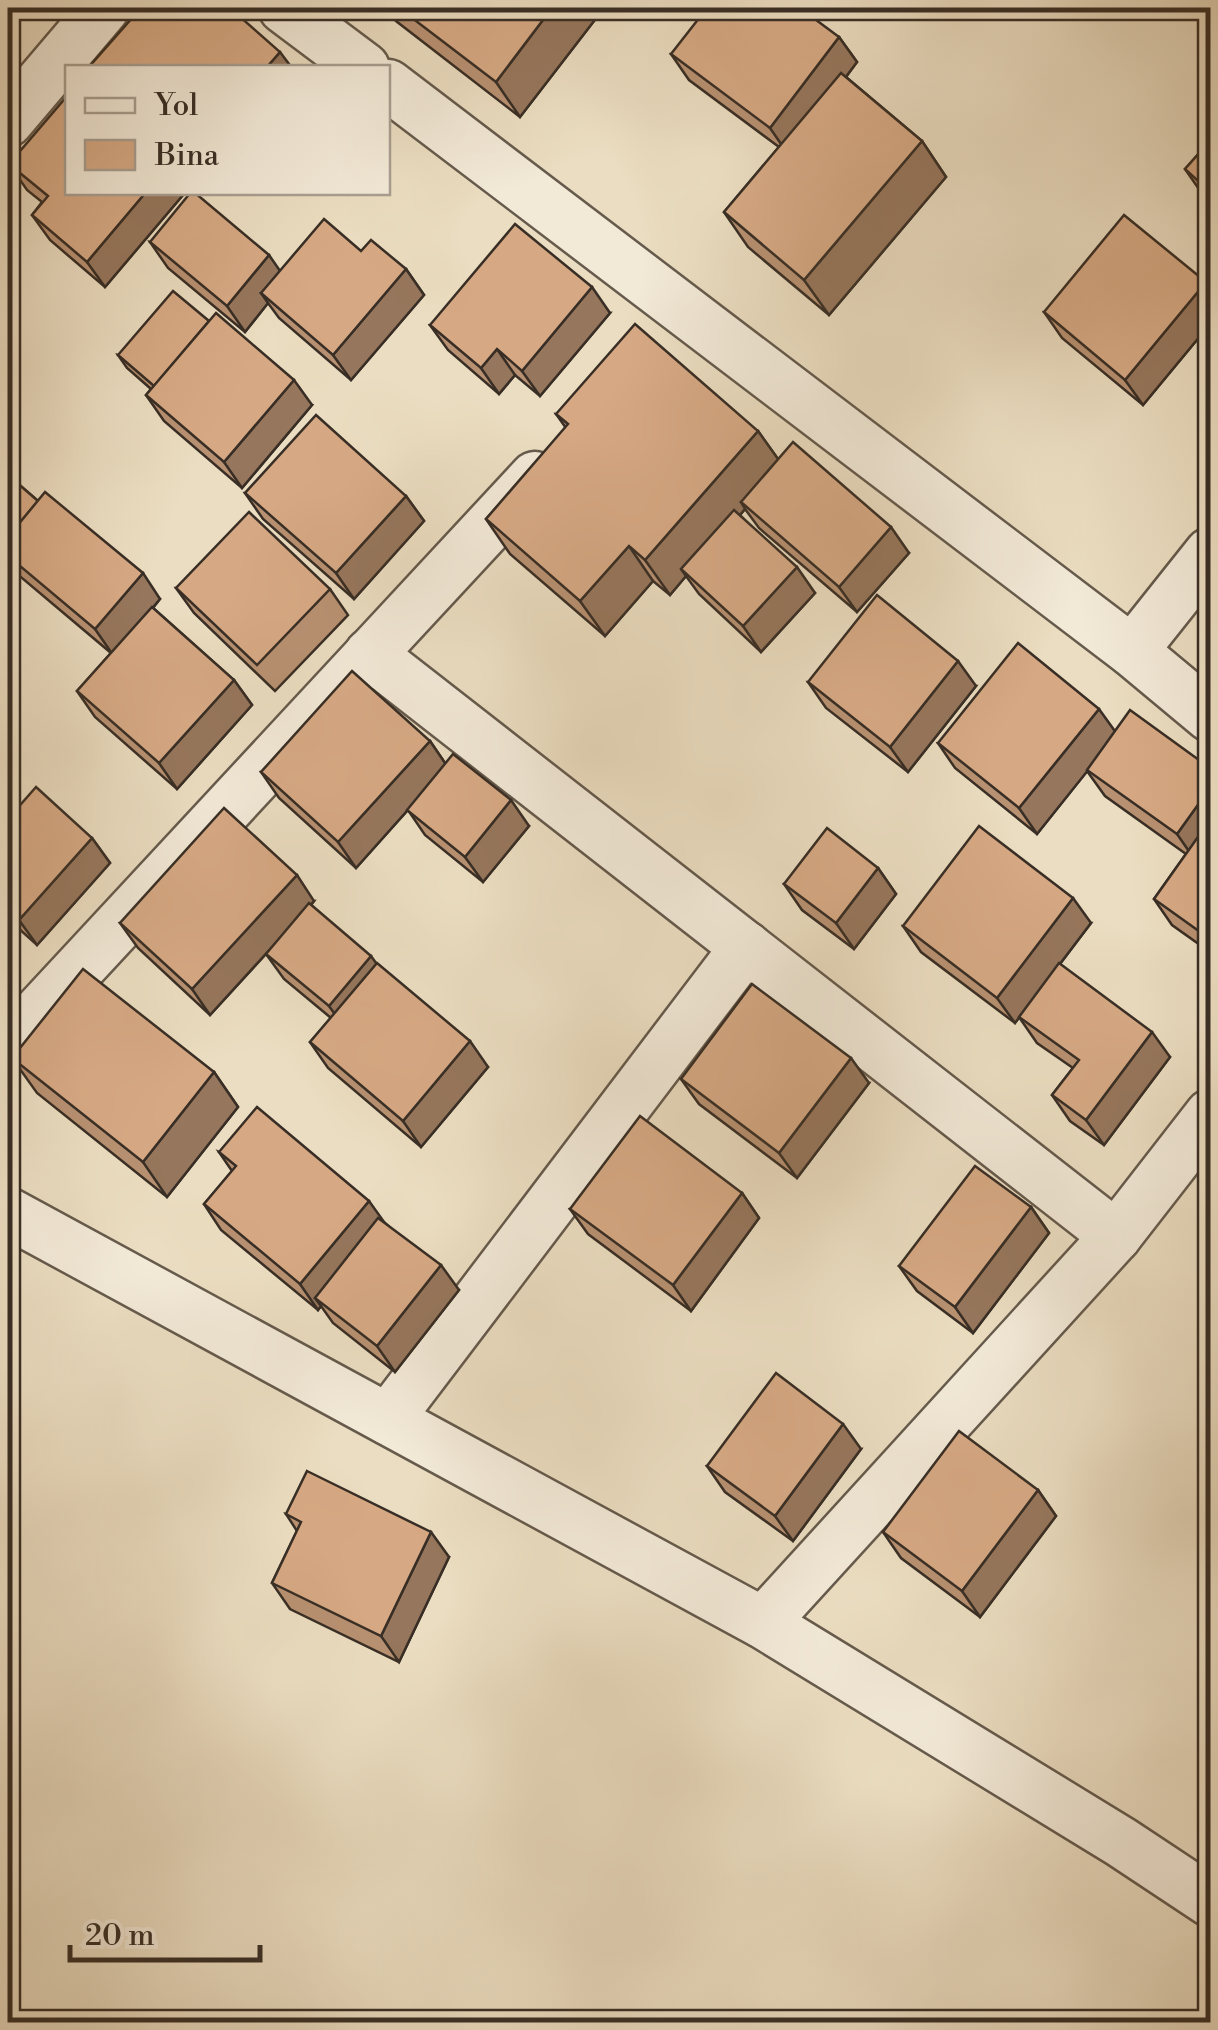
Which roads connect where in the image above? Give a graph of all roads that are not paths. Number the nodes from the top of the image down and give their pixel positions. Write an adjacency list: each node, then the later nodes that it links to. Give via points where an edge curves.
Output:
1 (104, 8): 5 (street)
2 (284, 8): 3 (street)
3 (360, 65)
4 (390, 87): 8 (street, via 675,326)
5 (8, 121)
6 (569, 440): 9 (street)
7 (1210, 553): 8 (street)
8 (1132, 651): 10 (street)
9 (370, 654): 11 (street); 12 (street)
10 (1210, 716)
11 (746, 946): 15 (street); 16 (street)
12 (8, 1045)
13 (1210, 1115): 15 (street)
14 (8, 1213): 16 (street)
15 (1116, 1236): 17 (street)
16 (388, 1419): 17 (street)
17 (763, 1623): 18 (street)
18 (1210, 1901)

